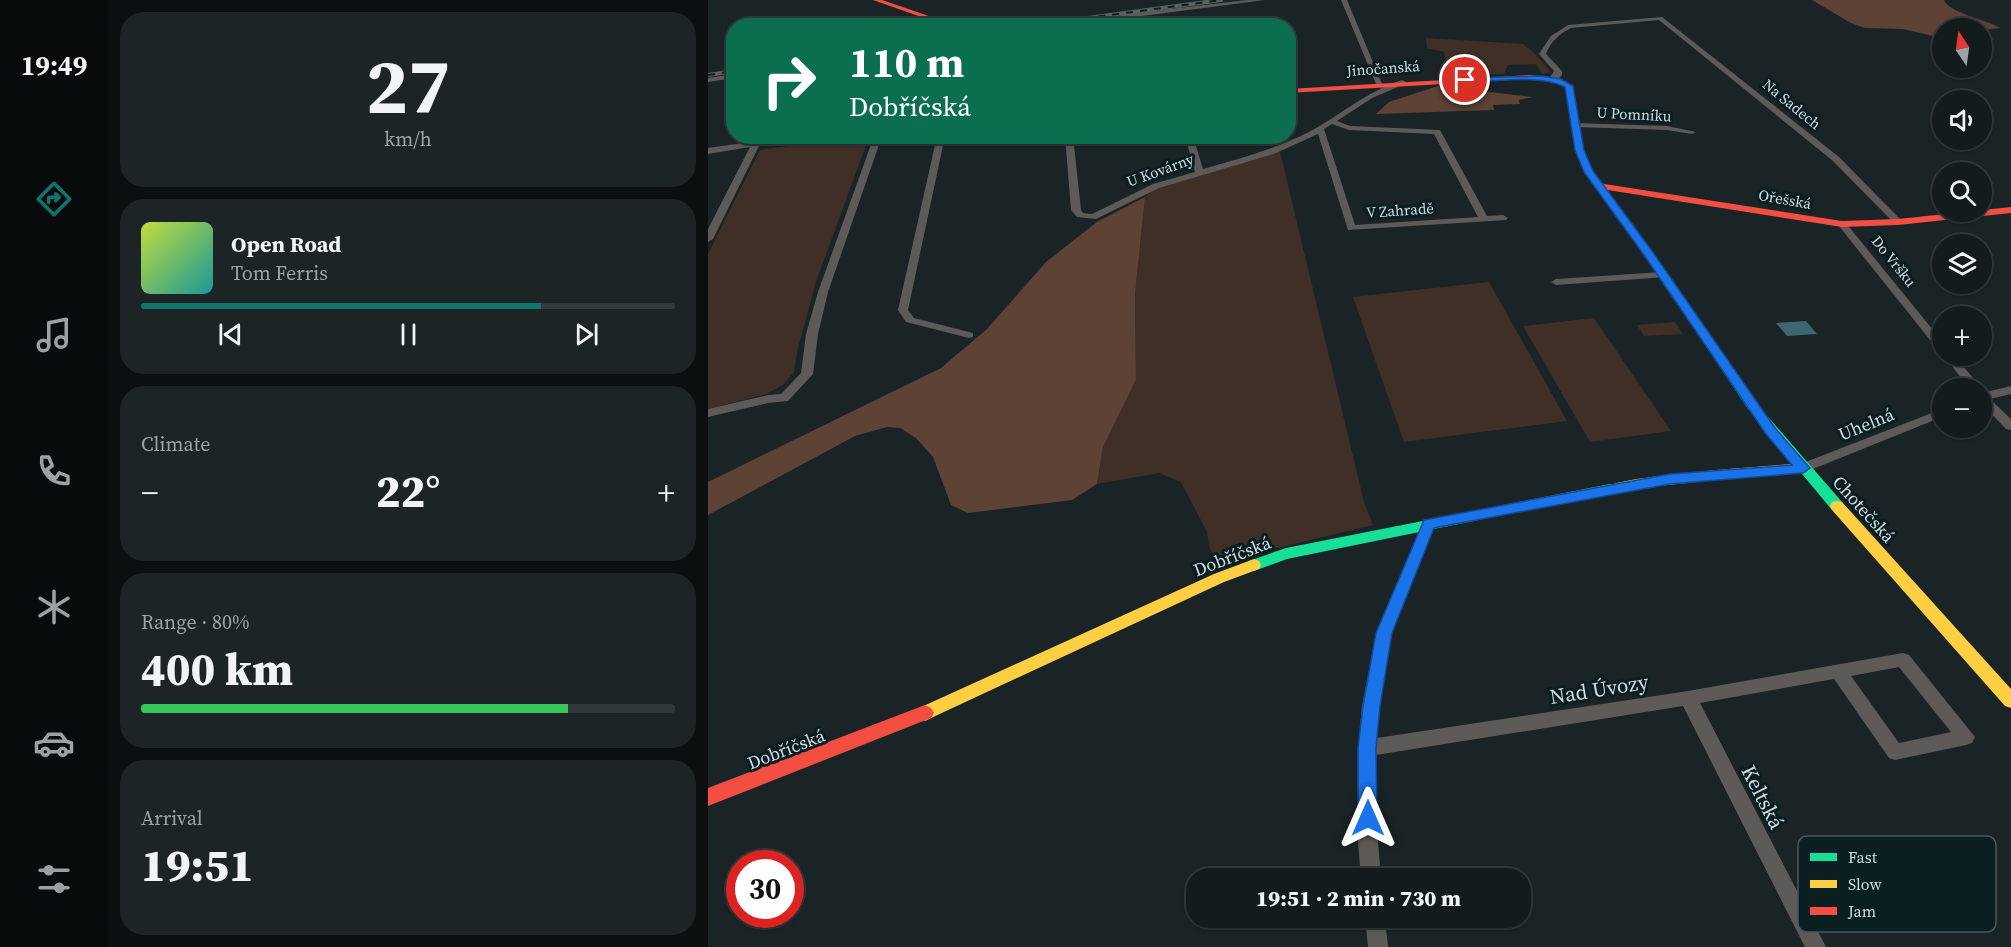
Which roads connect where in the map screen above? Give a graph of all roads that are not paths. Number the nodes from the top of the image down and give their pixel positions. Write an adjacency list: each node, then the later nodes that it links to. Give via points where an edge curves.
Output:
1 (876, 0): 5 (street)
2 (1262, 0): 4 (street)
3 (1344, 0): 12 (street)
4 (1239, 3): 6 (street); 7 (street)
5 (931, 18)
6 (1118, 18)
7 (1240, 18)
8 (726, 77): 9 (street)
9 (708, 80)
10 (1553, 80): 11 (street, Jinočanská); 15 (street, Chotečská, via 1570,88); 31 (street, Na Sadech, via 1558,71 1542,54 1559,31 1570,26 1660,18 1836,159)
11 (1402, 82): 12 (street, Jinočanská); 14 (street, U Kovárny, via 1369,96)
12 (1380, 84): 13 (street, Jinočanská)
13 (1296, 90)
14 (1331, 121): 16 (street, U Kovárny); 30 (street, via 1349,128 1437,132)
15 (1575, 125): 17 (street, U Pomníku); 27 (street, Chotečská, via 1586,166)
16 (1320, 128): 18 (street, U Kovárny); 30 (street, V Zahradě, via 1351,228)
17 (1692, 132)
18 (1296, 140)
19 (756, 144): 25 (street); 33 (street)
20 (875, 144): 43 (street, via 823,292 807,374 784,398)
21 (939, 144): 36 (street, via 903,310 910,320)
22 (1070, 144): 26 (street, U Kovárny, via 1076,210 1093,218 1156,186)
23 (1191, 144): 26 (street)
24 (1287, 144): 26 (street, U Kovárny)
25 (708, 151)
26 (1200, 173)
27 (1598, 186): 32 (street, Ořešská); 34 (street, Chotečská)
28 (2011, 210): 31 (street, Ořešská)
29 (1503, 218): 30 (street, V Zahradě)
30 (1484, 219)
31 (1898, 222): 32 (street, Ořešská)
32 (1842, 224): 37 (street, Do Vršku)
33 (708, 239)
34 (1662, 274): 35 (street); 46 (street, Chotečská, via 1770,431)
35 (1556, 282)
36 (969, 335)
37 (1932, 336)
38 (1957, 366): 39 (street)
39 (1967, 378)
40 (2011, 390): 41 (street)
41 (1992, 395)
42 (1992, 407): 45 (street)
43 (708, 413)
44 (1932, 416): 46 (street, Uhelná)
45 (2011, 426)
46 (1803, 468): 47 (street, Dobříčská, via 1670,479); 50 (street, Chotečská)
47 (1429, 524): 51 (street, via 1384,633); 52 (street, Dobříčská, via 1286,554 1219,578 957,700)
48 (1838, 671): 48 (street, Nad Úvozy, via 1895,752 1966,737 1903,660); 49 (street, Nad Úvozy)
49 (1688, 698): 51 (street, Nad Úvozy); 54 (street, Keltská)
50 (2011, 701)
51 (1367, 748): 53 (street)
52 (708, 797)
53 (1370, 868)
54 (1798, 912)
55 (1376, 928): 57 (street)
56 (1808, 932): 58 (street, Keltská)
57 (1378, 947)
58 (1816, 947)

